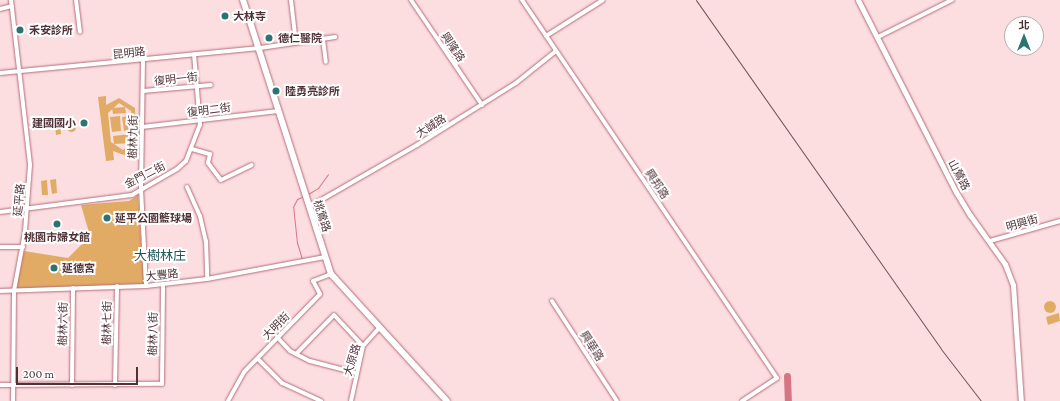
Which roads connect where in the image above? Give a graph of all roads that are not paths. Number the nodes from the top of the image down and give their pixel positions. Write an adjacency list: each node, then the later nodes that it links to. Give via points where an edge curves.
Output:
1 (11, 0): 10 (street, 延平路)
2 (76, 0): 12 (street)
3 (243, 0): 18 (main road, 桃鶯路)
4 (291, 0): 17 (street)
5 (410, 0): 28 (street, 興隆路)
6 (522, 0): 13 (street, 興邦路)
7 (603, 0): 13 (street)
8 (858, 0): 15 (street, 山鶯路)
9 (952, 0): 15 (street)
10 (12, 6): 11 (street); 23 (street, 延平路)
11 (0, 9)
12 (80, 32)
13 (546, 36): 19 (street, 興邦路)
14 (335, 37): 16 (street, 昆明路)
15 (878, 37): 40 (street, 山鶯路, via 956,192)
16 (323, 39): 17 (street, 昆明路); 22 (street)
17 (296, 43): 18 (street, 昆明路)
18 (260, 48): 20 (street, 昆明路); 29 (main road, 桃鶯路)
19 (556, 51): 28 (street, 大誠路, via 516,83); 69 (street, 興邦路, via 776,378)
20 (194, 54): 21 (street, 昆明路); 26 (street, 金門二街)
21 (143, 61): 23 (street, 昆明路); 27 (street, 樹林九街)
22 (326, 62)
23 (20, 71): 24 (street, 昆明路); 37 (street, 延平路, via 30,165)
24 (0, 74)
25 (211, 85): 26 (street, 復明一街)
26 (197, 86): 27 (street, 復明一街); 30 (street, 金門二街)
27 (143, 91): 31 (street, 樹林九街)
28 (482, 105): 36 (street, 大誠路, via 364,178)
29 (278, 111): 30 (street, 復明二街); 36 (main road, 桃鶯路)
30 (199, 120): 31 (street, 復明二街); 32 (street, 金門二街)
31 (142, 127): 35 (street, 樹林九街)
32 (192, 149): 33 (street, via 210,154 208,163 221,180); 35 (street, 金門二街, via 186,161 176,169)
33 (252, 165)
34 (187, 187): 45 (street, via 200,216 206,241)
35 (141, 189): 37 (street, 金門二街, via 126,196); 48 (street, 樹林九街)
36 (309, 207): 43 (main road, 桃鶯路)
37 (27, 210): 38 (street, 金門二街); 42 (street, 延平路)
38 (0, 212)
39 (1060, 221): 40 (street, 明興街)
40 (990, 242): 70 (street, 山鶯路, via 1005,264 1013,284)
41 (0, 247): 42 (street)
42 (23, 247): 51 (street, 延平路)
43 (325, 257): 44 (main road, 桃鶯路); 45 (street, 大豐路)
44 (331, 274): 53 (main road, 桃鶯路); 54 (street, 大明街, via 313,281 320,294)
45 (207, 279): 46 (street, 大豐路)
46 (163, 284): 48 (street, 大豐路); 62 (street, 樹林八街, via 162,384)
47 (117, 286): 48 (street, 大豐路); 49 (street, 大豐路); 62 (street, 樹林七街)
48 (146, 286)
49 (73, 288): 51 (street, 大豐路); 61 (street, 樹林六街)
50 (0, 291): 51 (street, 大豐路)
51 (14, 291): 60 (street, 延平路)
52 (552, 301): 68 (street, 興華路)
53 (379, 328): 55 (street, 大原路); 67 (main road, 桃鶯路)
54 (277, 338): 56 (street); 57 (street, 大明街)
55 (363, 346): 56 (street, via 334,315); 58 (street, 大原路)
56 (296, 354): 58 (street, via 310,361)
57 (258, 359): 64 (street, 大明街, via 244,372); 65 (street, via 282,384)
58 (356, 373): 66 (street, 大原路)
59 (0, 385): 60 (street)
60 (14, 385): 61 (street); 63 (street, 延平路)
61 (72, 385): 62 (street)
62 (115, 385)
63 (13, 401)
64 (228, 401)
65 (321, 401)
66 (351, 401)
67 (447, 401)
68 (617, 401)
69 (742, 401)
70 (1021, 401)

